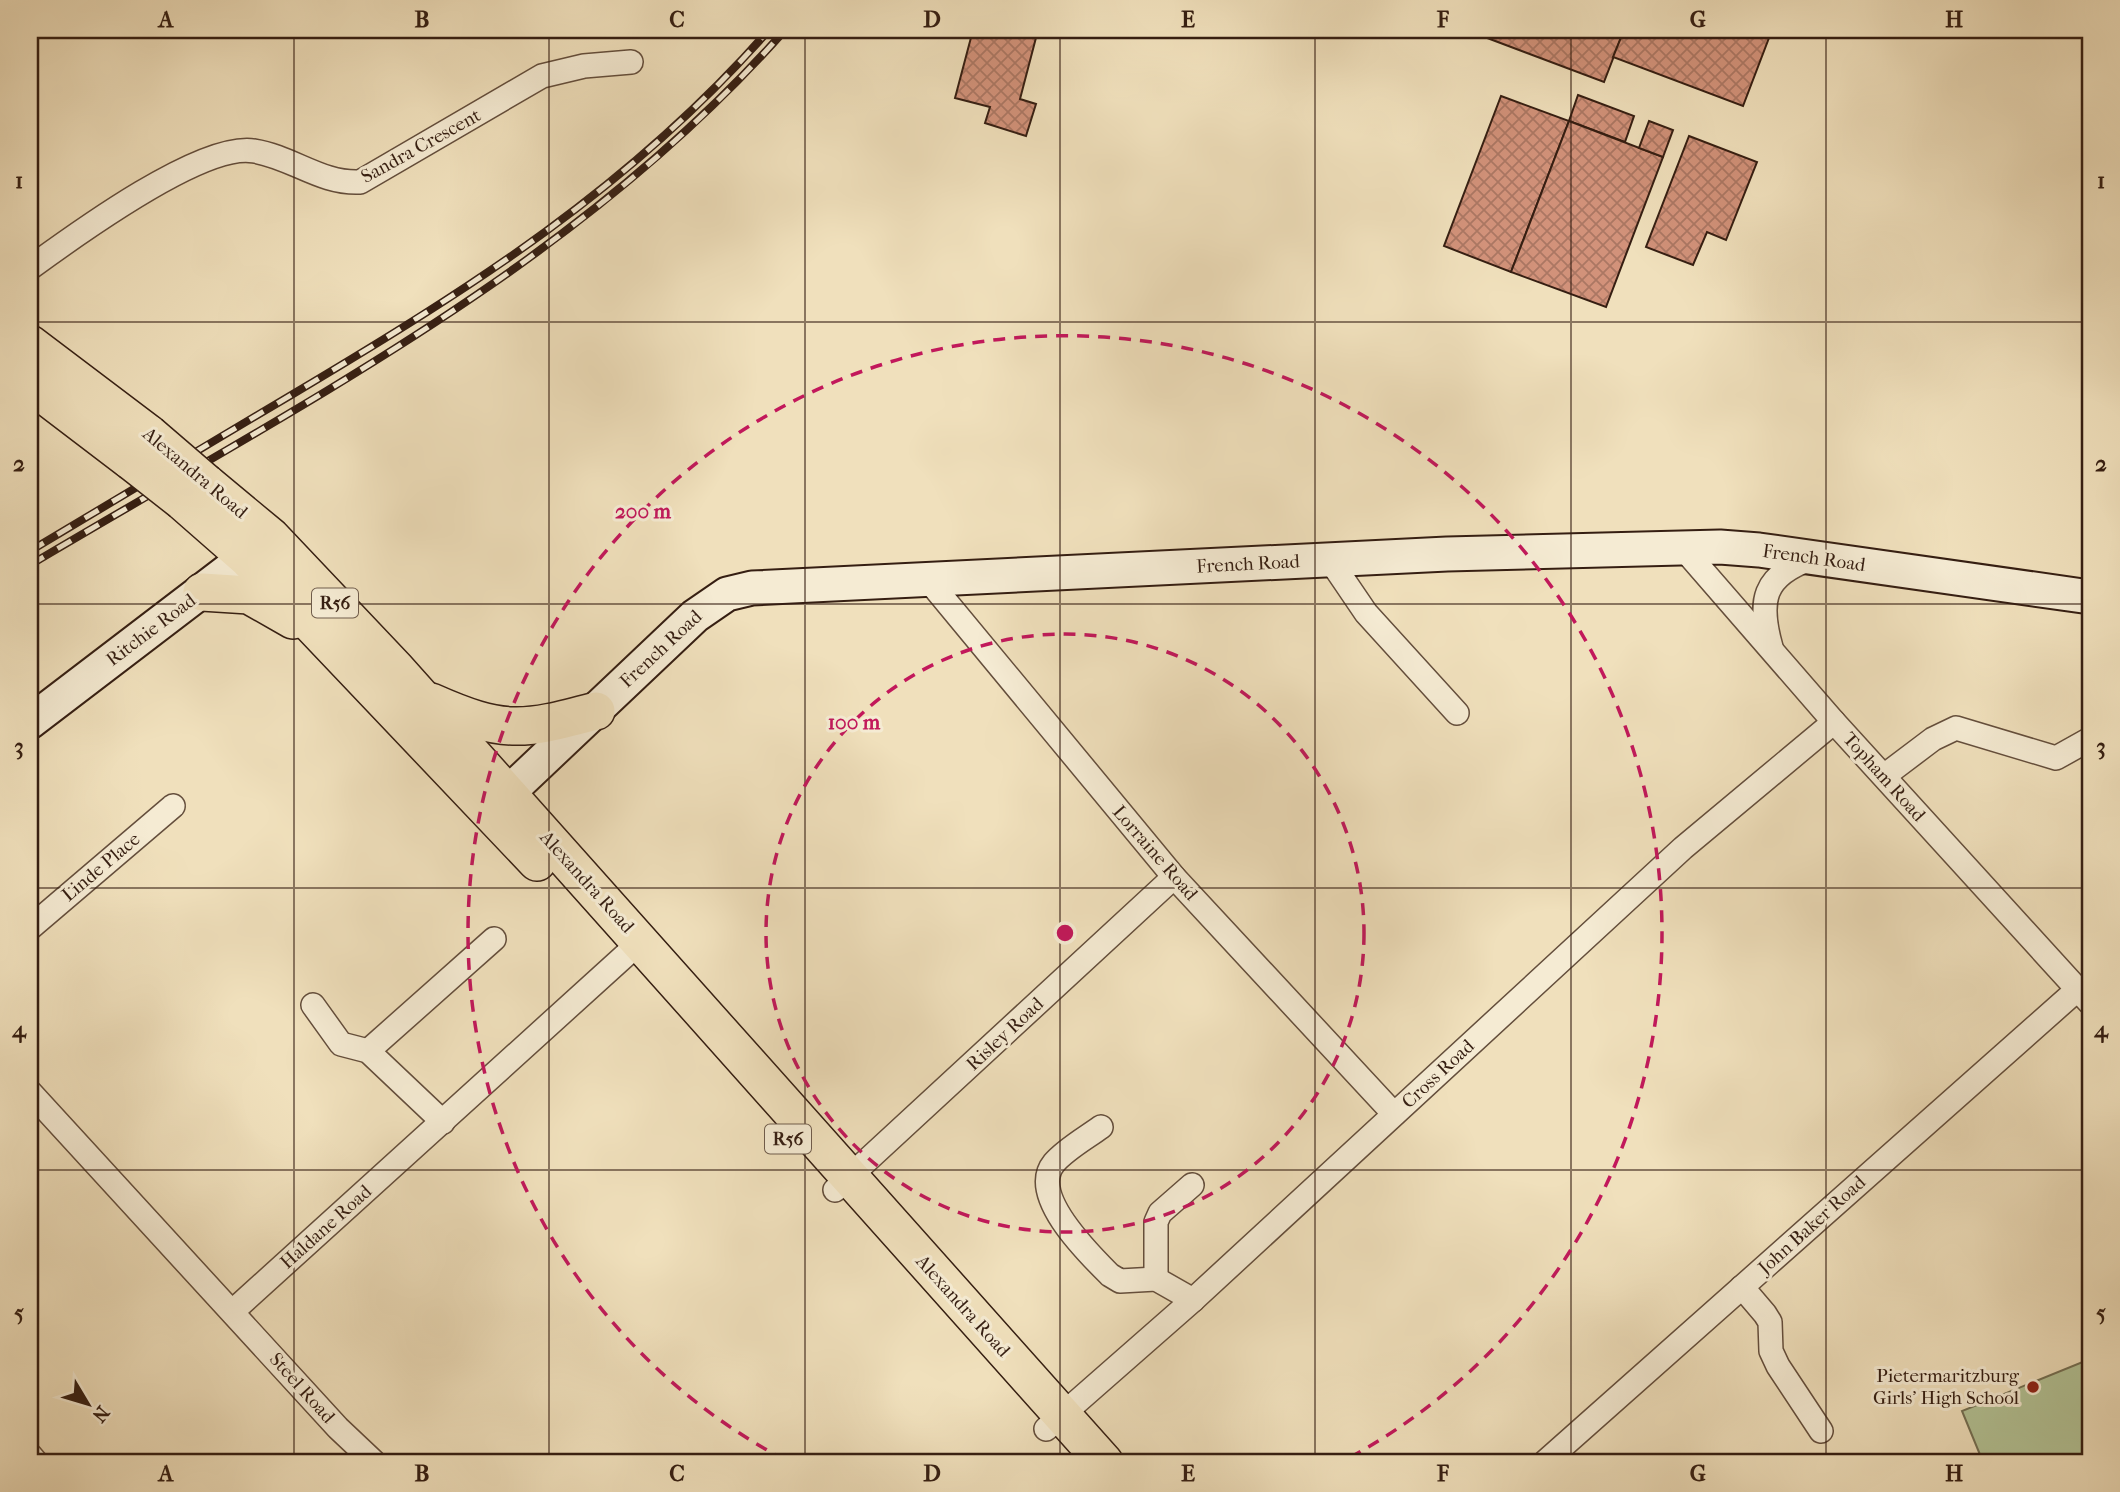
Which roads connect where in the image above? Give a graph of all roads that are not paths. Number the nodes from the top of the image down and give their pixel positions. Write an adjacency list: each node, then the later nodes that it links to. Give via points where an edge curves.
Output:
1 (631, 62): 2 (street, Sandra Crescent, via 542,76 360,182 333,181 253,151 220,155 127,203)
2 (30, 268)
3 (30, 344): 5 (main road, Alexandra Road / R56)
4 (30, 384): 5 (main road, Alexandra Road / R56)
5 (140, 448): 7 (main road, Alexandra Road / R56, bridge)
6 (1682, 547): 8 (street, French Road); 9 (street, French Road); 14 (street, Topham Road)
7 (259, 548): 11 (street, Ritchie Road); 13 (main road, Alexandra Road / R56); 15 (main road, Alexandra Road / R56)
8 (1813, 558): 12 (street, French Road); 14 (street, via 1784,569 1767,593 1764,617)
9 (1330, 560): 10 (street, French Road); 17 (street, via 1366,613)
10 (929, 581): 16 (street, French Road, via 752,588 727,594 695,616); 24 (street, Lorraine Road)
11 (202, 592): 13 (main road, via 248,595); 18 (street, Ritchie Road)
12 (2090, 597)
13 (317, 629): 22 (main road, Alexandra Road / R56)
14 (1772, 650): 19 (street, Topham Road)
15 (424, 699): 16 (main road, via 484,722 522,729); 22 (main road, Alexandra Road / R56)
16 (596, 712): 22 (street, French Road)
17 (1457, 713)
18 (30, 722)
19 (1834, 722): 21 (street, Topham Road); 32 (street, Cross Road, via 1683,848)
20 (2090, 739): 21 (street, via 2056,758 1956,727)
21 (1884, 776): 28 (street, Topham Road)
22 (498, 802): 27 (main road, Alexandra Road / R56)
23 (173, 806): 25 (street, Linde Place)
24 (1174, 877): 32 (street, Lorraine Road); 35 (street, Risley Road)
25 (30, 928)
26 (494, 939): 30 (street)
27 (632, 951): 33 (street, Haldane Road); 35 (main road, Alexandra Road / R56)
28 (2084, 996): 38 (street, John Baker Road)
29 (313, 1005): 30 (street, via 341,1044)
30 (368, 1051): 33 (street)
31 (30, 1092): 40 (street)
32 (1394, 1114): 39 (street, Cross Road)
33 (443, 1122): 40 (street, Haldane Road)
34 (1101, 1127): 37 (street, via 1055,1162 1046,1179 1047,1189 1058,1215 1110,1275 1120,1281)
35 (843, 1183): 41 (main road, Alexandra Road / R56)
36 (1192, 1185): 37 (street, via 1156,1222)
37 (1156, 1279): 39 (street)
38 (1742, 1287): 42 (street, via 1770,1322 1771,1351 1778,1366); 48 (street, John Baker Road)
39 (1193, 1300): 41 (street, Cross Road)
40 (233, 1311): 45 (street, Steel Road)
41 (1053, 1422): 46 (main road, Alexandra Road / R56); 47 (main road, Alexandra Road / R56)
42 (1821, 1431)
43 (30, 1455): 44 (street)
44 (36, 1462)
45 (374, 1462)
46 (1076, 1462)
47 (1104, 1462)
48 (1545, 1462)

